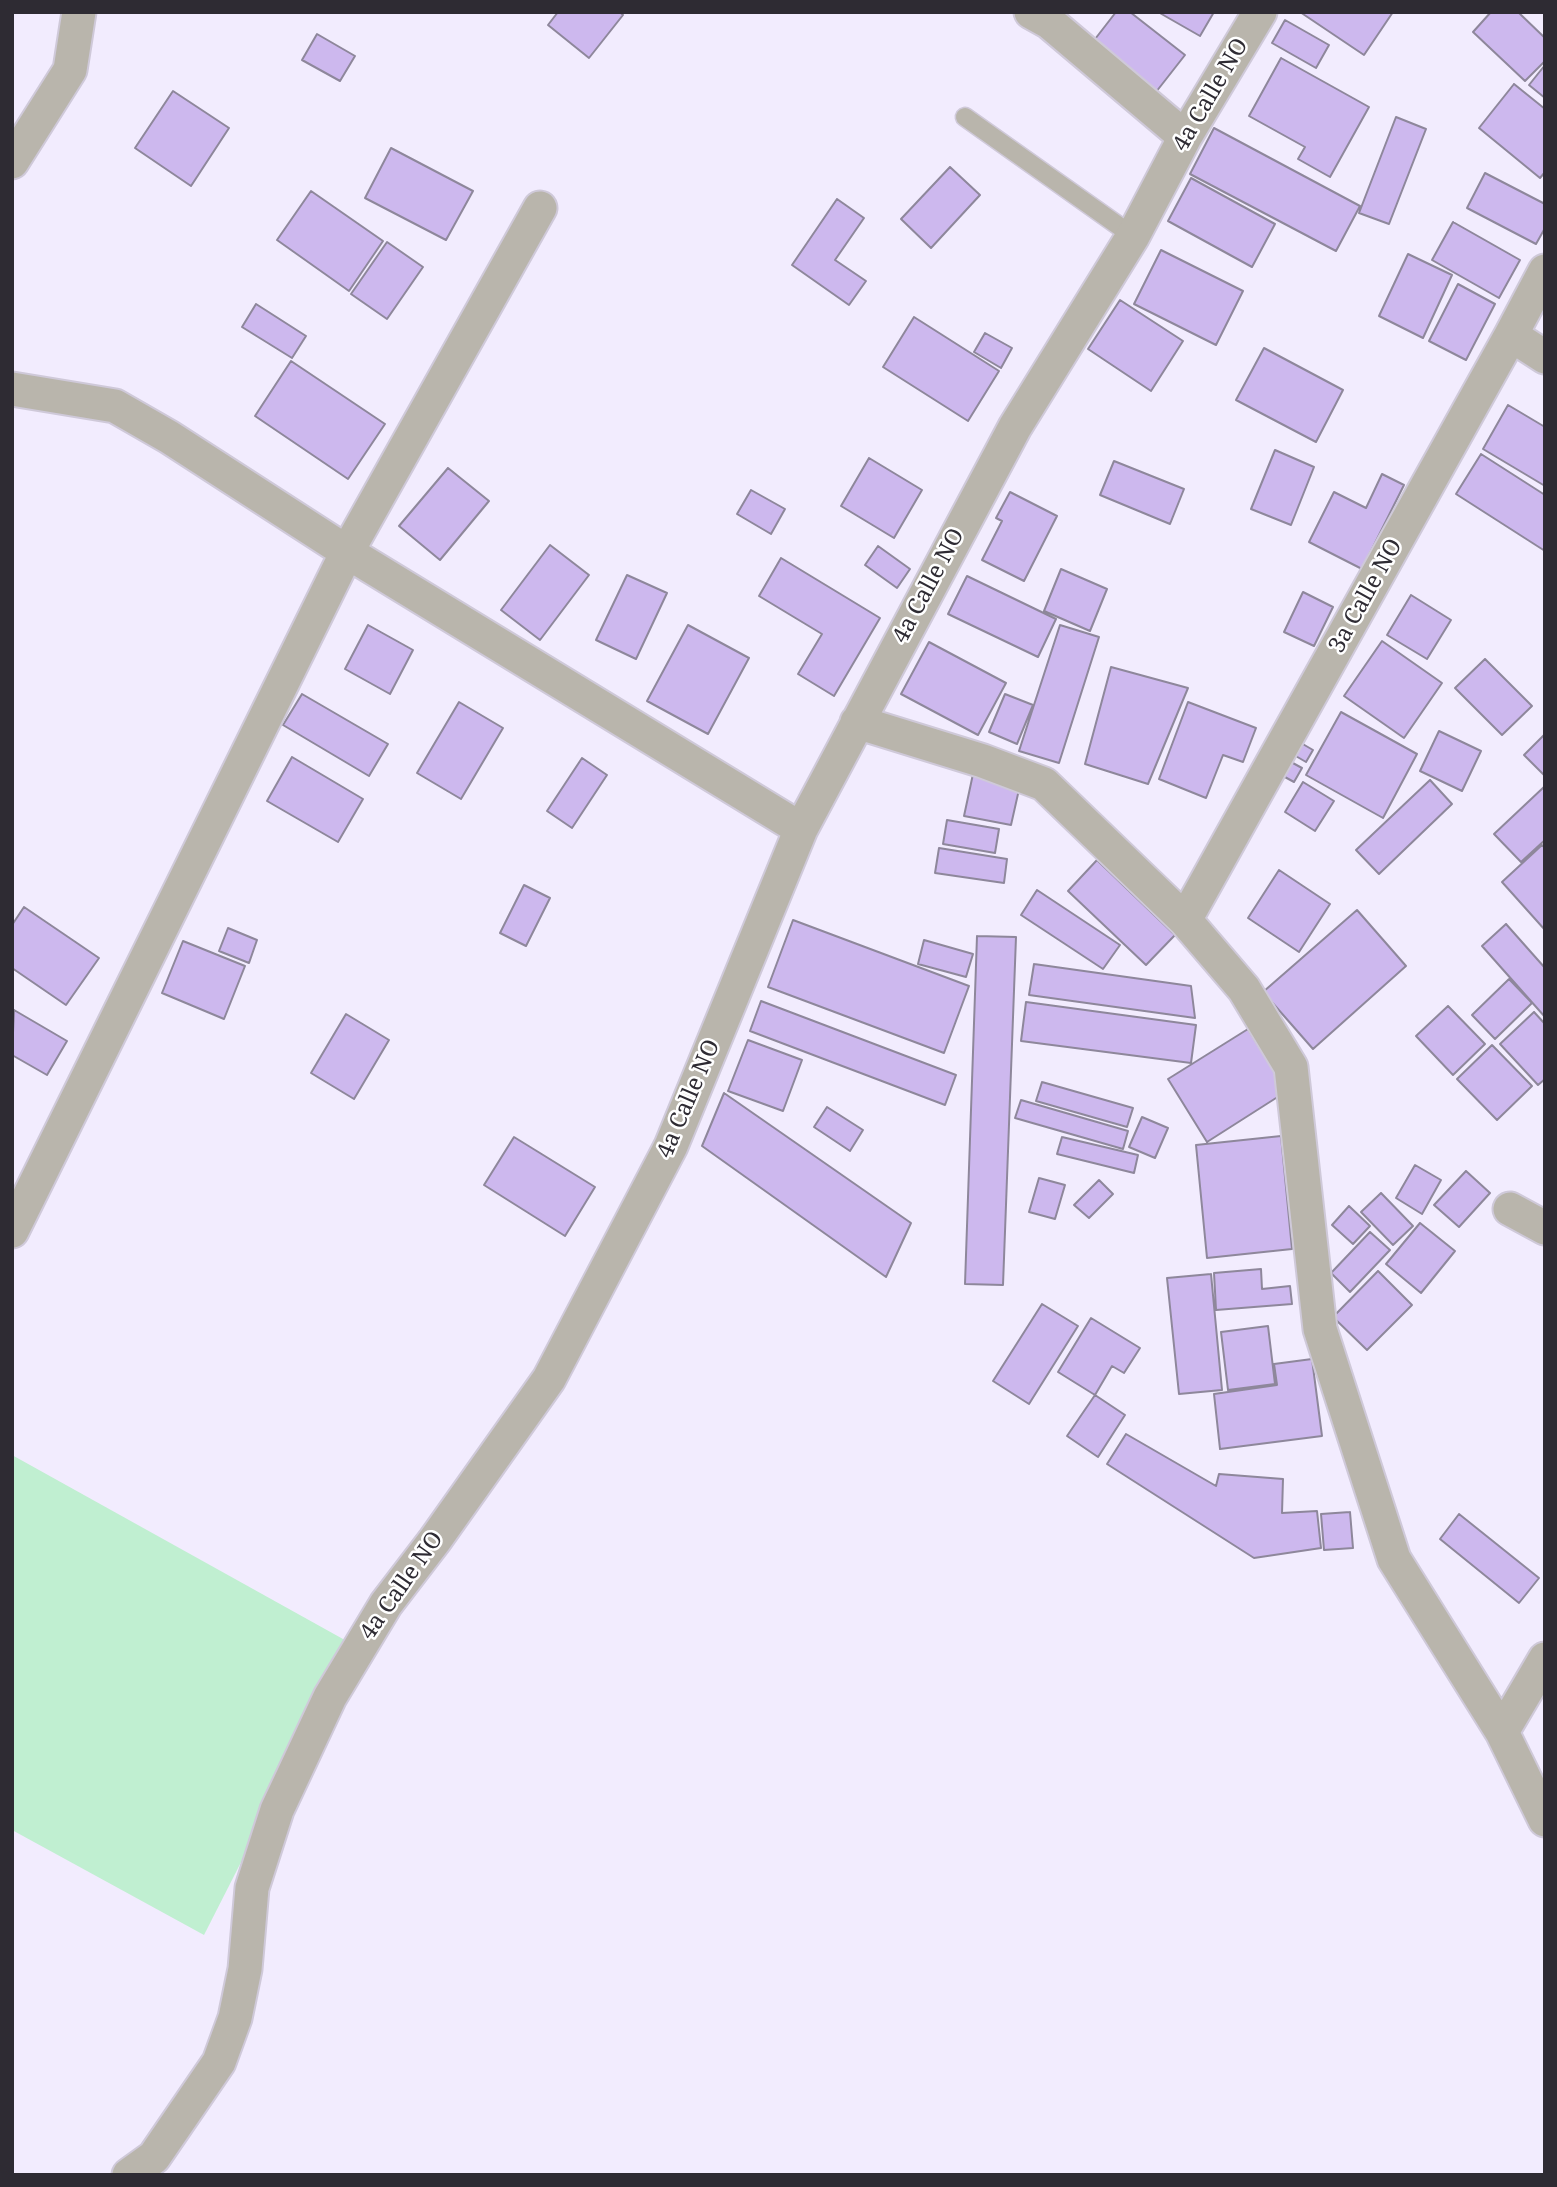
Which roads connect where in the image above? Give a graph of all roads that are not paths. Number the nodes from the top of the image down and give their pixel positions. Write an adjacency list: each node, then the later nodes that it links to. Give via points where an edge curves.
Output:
1 (79, 12): 6 (street, via 70,70)
2 (1031, 12): 5 (street, via 1049,22)
3 (1260, 12): 5 (street, 4a Calle NO)
4 (965, 117): 8 (lane)
5 (1185, 137): 8 (street, 4a Calle NO)
6 (12, 162)
7 (540, 208): 13 (street)
8 (1133, 236): 14 (street, 4a Calle NO, via 1015,427)
9 (1545, 271): 10 (street, 3a Calle NO)
10 (1511, 335): 11 (street); 16 (street, 3a Calle NO)
11 (1545, 357)
12 (12, 389): 13 (street, via 115,407)
13 (347, 552): 15 (street); 19 (street)
14 (857, 722): 15 (street, 4a Calle NO); 16 (street, via 1044,784)
15 (801, 829): 23 (street, 4a Calle NO, via 671,1146 549,1379 386,1604 330,1698 277,1810 252,1888 245,1969 235,2018 219,2062 154,2157)
16 (1185, 920): 21 (street, via 1244,989 1291,1067 1320,1329 1394,1559)
17 (1510, 1209): 18 (street)
18 (1545, 1228)
19 (12, 1231)
20 (1545, 1659): 21 (street)
21 (1503, 1732): 22 (street)
22 (1545, 1820)
23 (130, 2175)

